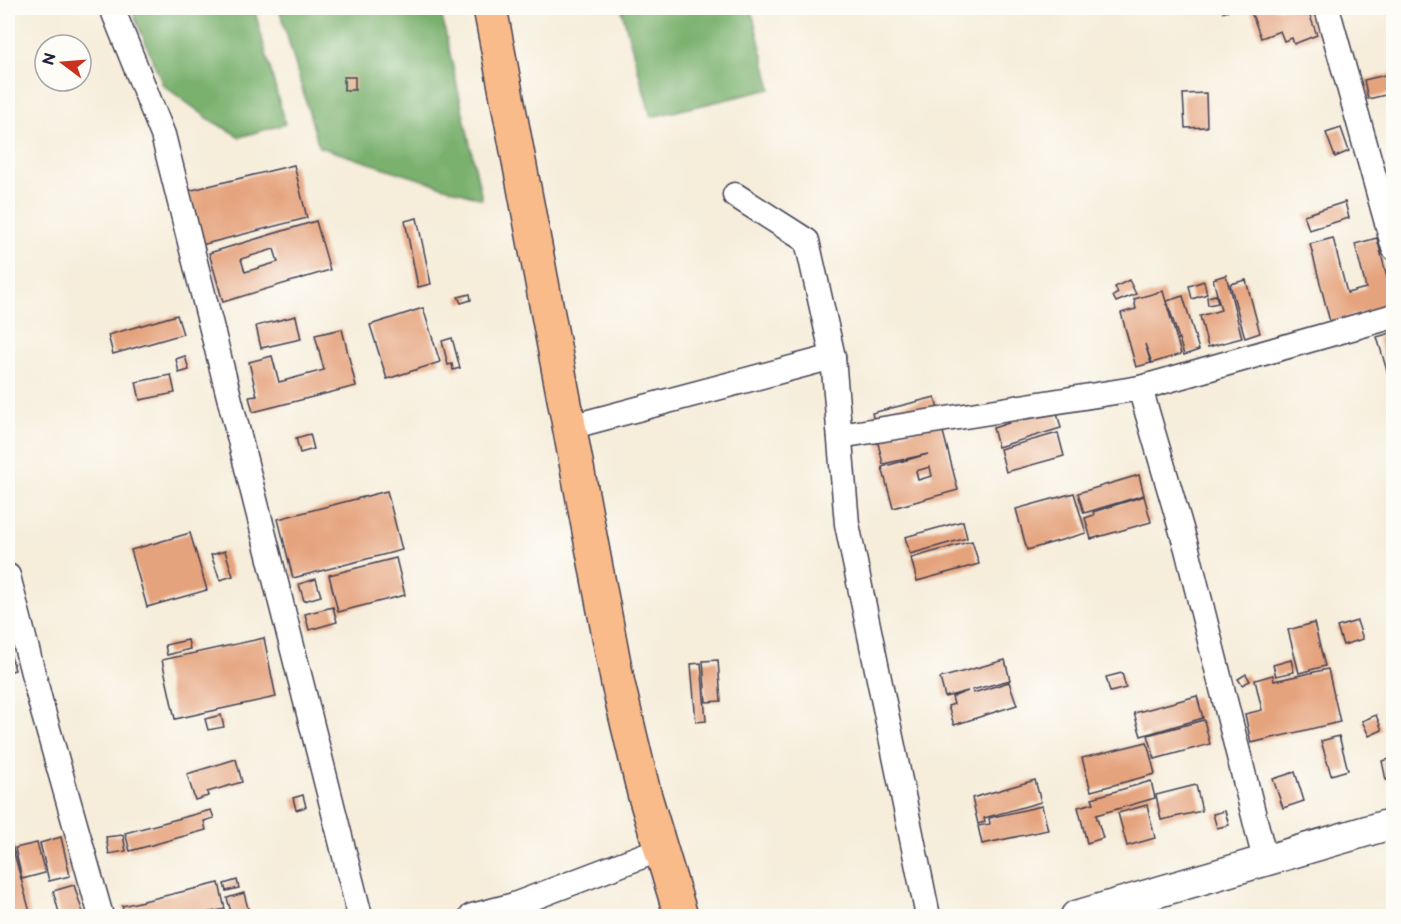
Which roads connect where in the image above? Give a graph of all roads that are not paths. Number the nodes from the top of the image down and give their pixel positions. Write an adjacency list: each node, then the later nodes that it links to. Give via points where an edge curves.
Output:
1 (112, 8): 16 (street, via 163,135)
2 (490, 8): 9 (highway)
3 (1327, 8): 5 (street)
4 (735, 195): 7 (street, via 807,241)
5 (1394, 248)
6 (1394, 316): 8 (street)
7 (833, 357): 9 (street); 10 (street)
8 (1140, 388): 10 (street); 14 (street, via 1187,549)
9 (570, 427): 13 (highway, via 618,684)
10 (840, 436): 19 (street, via 847,524)
11 (8, 576): 15 (street)
12 (1394, 823): 14 (street)
13 (661, 849): 17 (street, via 514,905); 18 (highway)
14 (1265, 861): 20 (street)
15 (101, 916)
16 (360, 916)
17 (472, 916)
18 (681, 916)
19 (928, 916)
20 (1076, 916)

